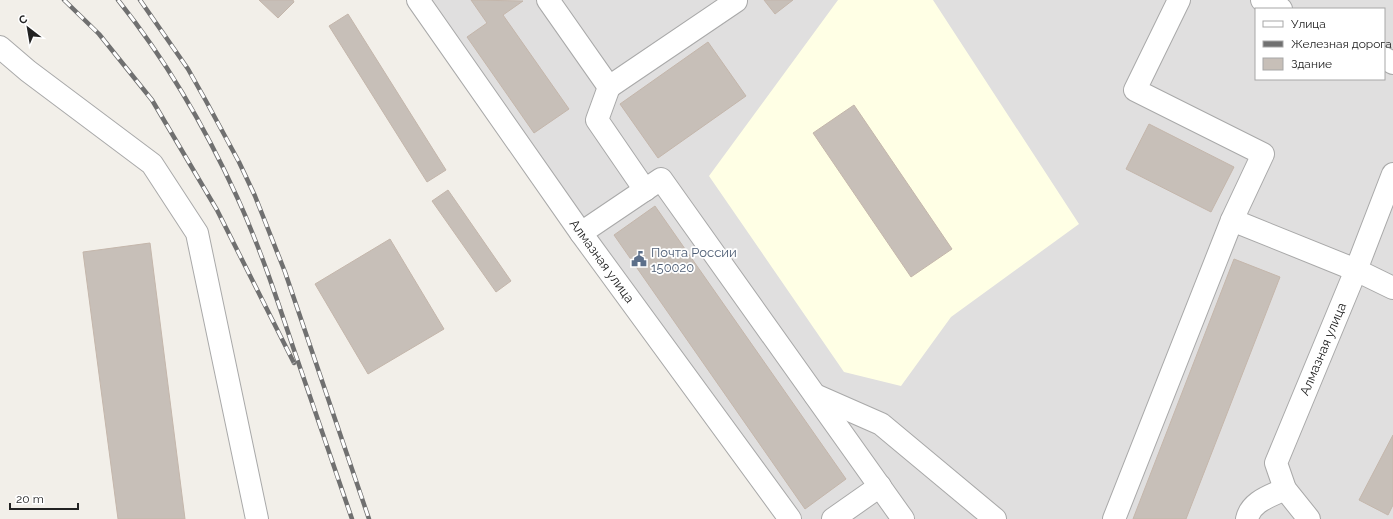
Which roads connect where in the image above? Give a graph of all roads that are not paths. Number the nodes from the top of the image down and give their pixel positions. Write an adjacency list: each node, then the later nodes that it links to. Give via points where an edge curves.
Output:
1 (418, 0): 12 (street, Алмазная улица)
2 (735, 0): 8 (street)
3 (1179, 0): 11 (street, via 1135,90 1263,154)
4 (1262, 0): 6 (street)
5 (555, 2): 8 (street)
6 (1278, 8)
7 (0, 47): 18 (street, via 34,76 152,164 197,233)
8 (609, 87): 10 (street, via 597,120)
9 (1393, 174): 13 (street, Алмазная улица)
10 (645, 190): 12 (street); 15 (street, via 661,179)
11 (1232, 220): 13 (street); 23 (street)
12 (581, 233): 19 (street, Алмазная улица)
13 (1356, 270): 14 (street); 17 (street, Алмазная улица, via 1276,463)
14 (1393, 288)
15 (815, 395): 16 (street); 22 (street, via 881,424)
16 (880, 486): 20 (street); 21 (street)
17 (1285, 489): 24 (street, via 1256,504 1248,513); 25 (street, Алмазная улица)
18 (257, 519)
19 (790, 519)
20 (833, 519)
21 (903, 519)
22 (995, 519)
23 (1114, 519)
24 (1247, 519)
25 (1309, 519)

